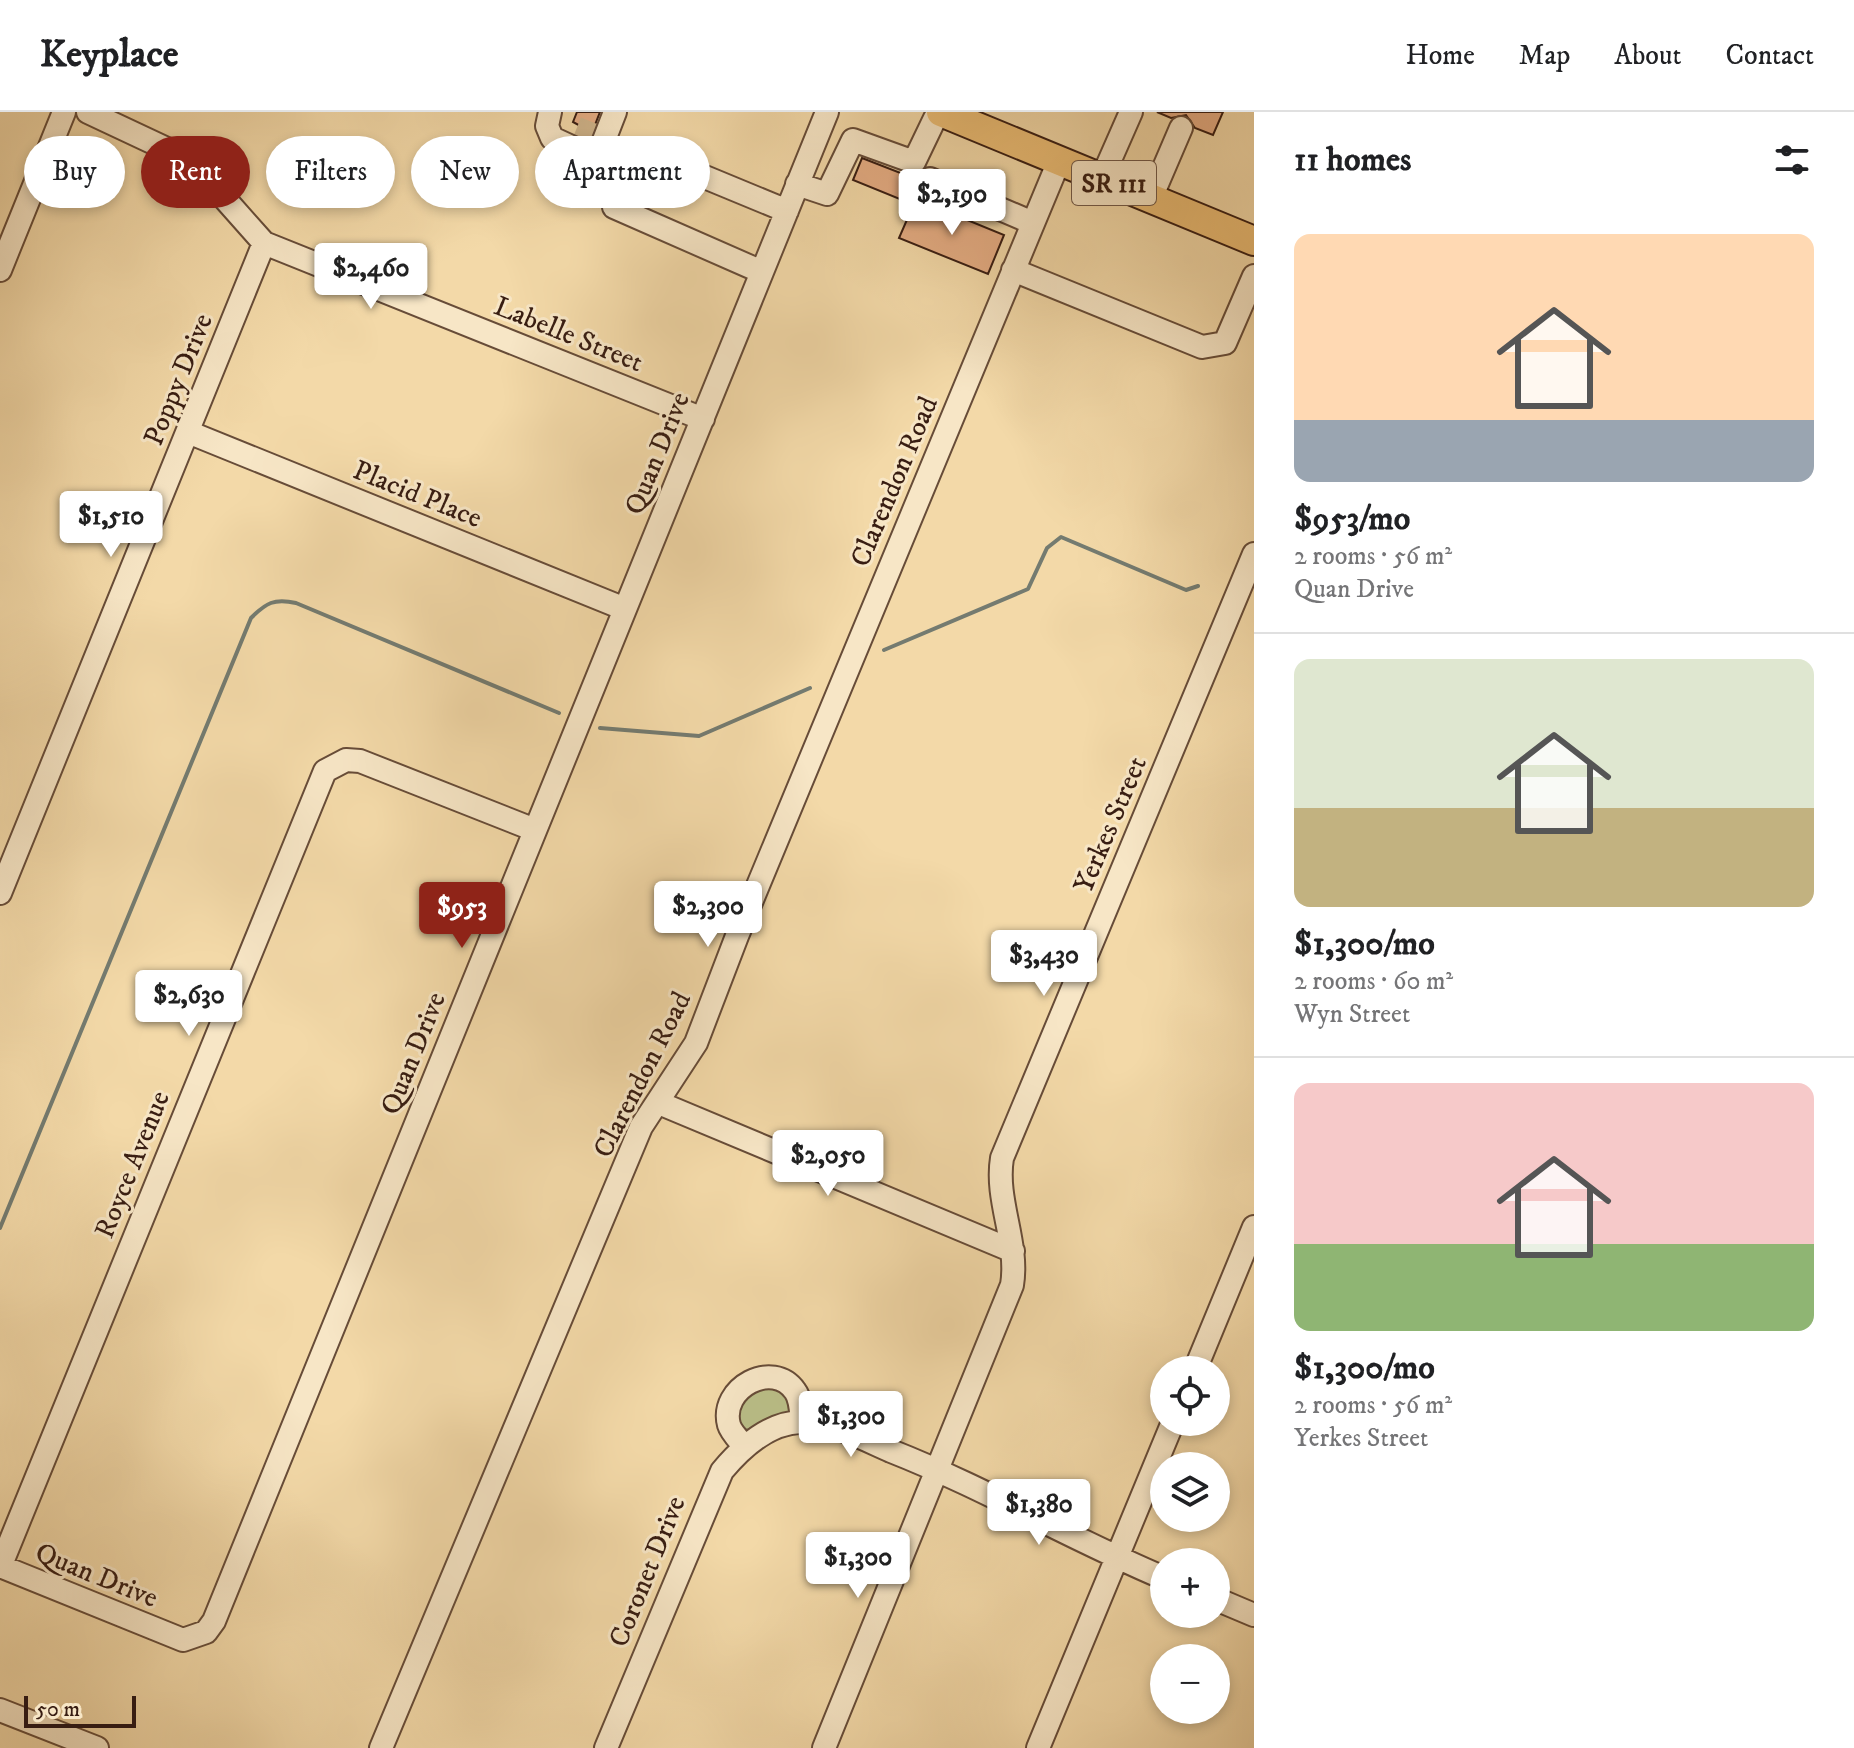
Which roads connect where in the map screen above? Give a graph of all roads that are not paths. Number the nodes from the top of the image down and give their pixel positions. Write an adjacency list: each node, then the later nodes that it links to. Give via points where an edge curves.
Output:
1 (64, 112): 21 (street)
2 (88, 112): 20 (street, Labelle Street, via 171,151 209,181)
3 (550, 112): 4 (street, via 547,126 552,138 601,148)
4 (615, 112)
5 (827, 112): 14 (street, Quan Drive)
6 (940, 112): 8 (main road, SR 111); 14 (street, via 914,162 853,140 827,194)
7 (1131, 112): 11 (street)
8 (977, 119): 10 (main road, SR 111)
9 (1181, 128): 15 (street)
10 (1059, 161): 11 (main road, SR 111); 18 (street, Clarendon Road)
11 (1102, 178): 15 (main road, SR 111)
12 (710, 179): 17 (street)
13 (930, 179): 18 (street)
14 (797, 184): 17 (street, Quan Drive)
15 (1151, 198): 19 (main road, SR 111)
16 (616, 208): 23 (street)
17 (787, 211): 23 (street, Quan Drive)
18 (1033, 223): 22 (street, Clarendon Road)
19 (1254, 241)
20 (264, 243): 25 (street, Labelle Street); 26 (street, Poppy Drive)
21 (0, 270)
22 (1013, 270): 24 (street, via 1213,348 1225,343); 31 (street, Clarendon Road, via 696,1043)
23 (762, 272): 25 (street, Quan Drive)
24 (1254, 276)
25 (703, 419): 28 (street, Quan Drive)
26 (188, 432): 28 (street, Placid Place); 30 (street, Poppy Drive)
27 (1254, 554): 33 (street, Yerkes Street, via 1002,1158 999,1177)
28 (625, 609): 29 (street, Quan Drive)
29 (535, 830): 40 (street, Royce Avenue, via 360,761 346,760 325,771); 40 (street, Quan Drive, via 214,1621 194,1638 169,1636)
30 (0, 893)
31 (659, 1103): 33 (street); 46 (street, Clarendon Road, via 641,1127)
32 (1254, 1227): 34 (street)
33 (1013, 1251): 38 (street, Yerkes Street, via 1012,1285)
34 (1201, 1356)
35 (802, 1422): 37 (street, Coronet Drive); 37 (street, via 798,1394 788,1383 770,1377 750,1380 729,1407 729,1426); 38 (street, via 848,1433)
36 (1167, 1436): 39 (street)
37 (744, 1446): 47 (street, Coronet Drive, via 711,1493)
38 (935, 1468): 39 (street); 48 (street, Yerkes Street)
39 (1116, 1558): 41 (street); 49 (street)
40 (0, 1567)
41 (1150, 1572)
42 (1230, 1605): 43 (street)
43 (1254, 1615)
44 (0, 1710): 45 (street)
45 (97, 1748)
46 (381, 1748)
47 (606, 1748)
48 (824, 1748)
49 (1038, 1748)

